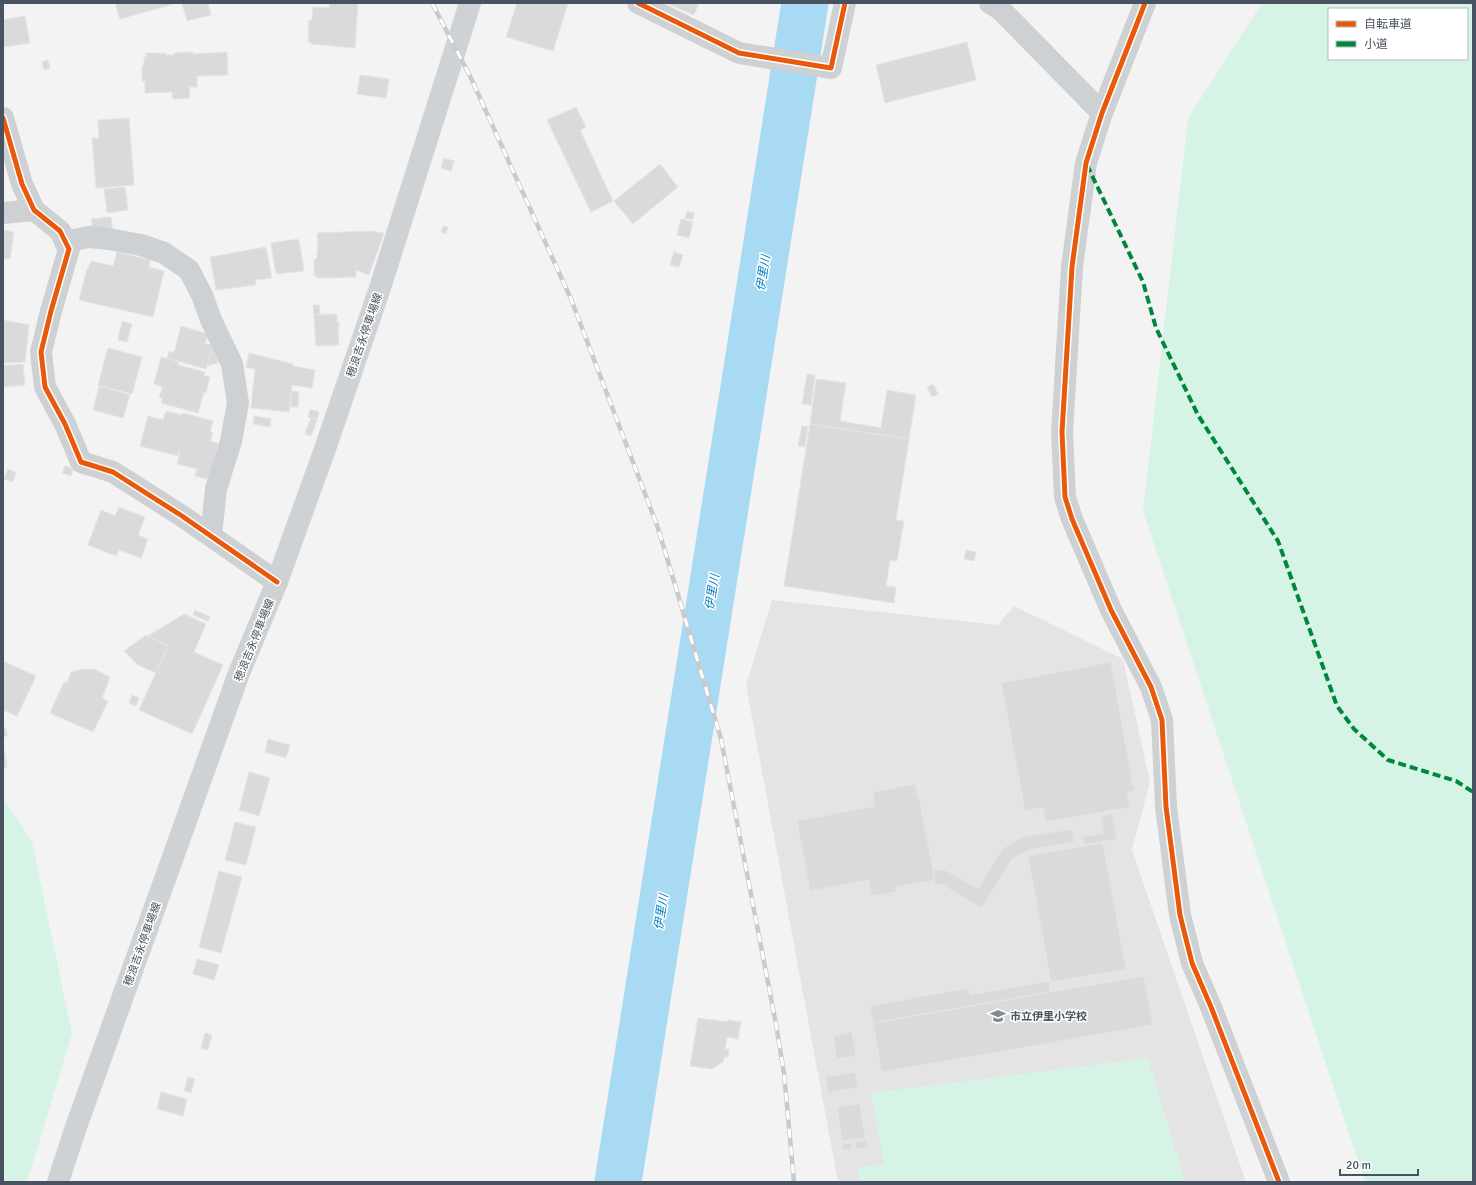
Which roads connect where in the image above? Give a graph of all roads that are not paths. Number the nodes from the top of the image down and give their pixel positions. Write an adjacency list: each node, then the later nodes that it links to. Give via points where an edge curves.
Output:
1 (470, 3): 12 (main road, 穂浪吉永停車場線, via 379,291)
2 (638, 3): 3 (street, via 739,53 831,68)
3 (845, 3)
4 (990, 3): 6 (street, via 1000,9)
5 (1145, 3): 6 (street)
6 (1102, 113): 14 (street, via 1086,163 1072,267 1062,432 1065,496 1111,610 1151,687 1162,720 1166,807 1180,915 1191,956)
7 (3, 118): 8 (street, via 22,184)
8 (34, 210): 9 (street); 10 (street, via 60,231)
9 (3, 212)
10 (65, 242): 11 (street, via 69,249 41,352 45,387 65,424 81,462 113,472); 11 (street, via 89,237 109,239 141,245 164,253 189,270 202,295 232,364 238,403 232,441 216,489)
11 (211, 536): 12 (street)
12 (277, 582): 13 (main road, 穂浪吉永停車場線, via 239,673)
13 (58, 1182)
14 (1279, 1182)

